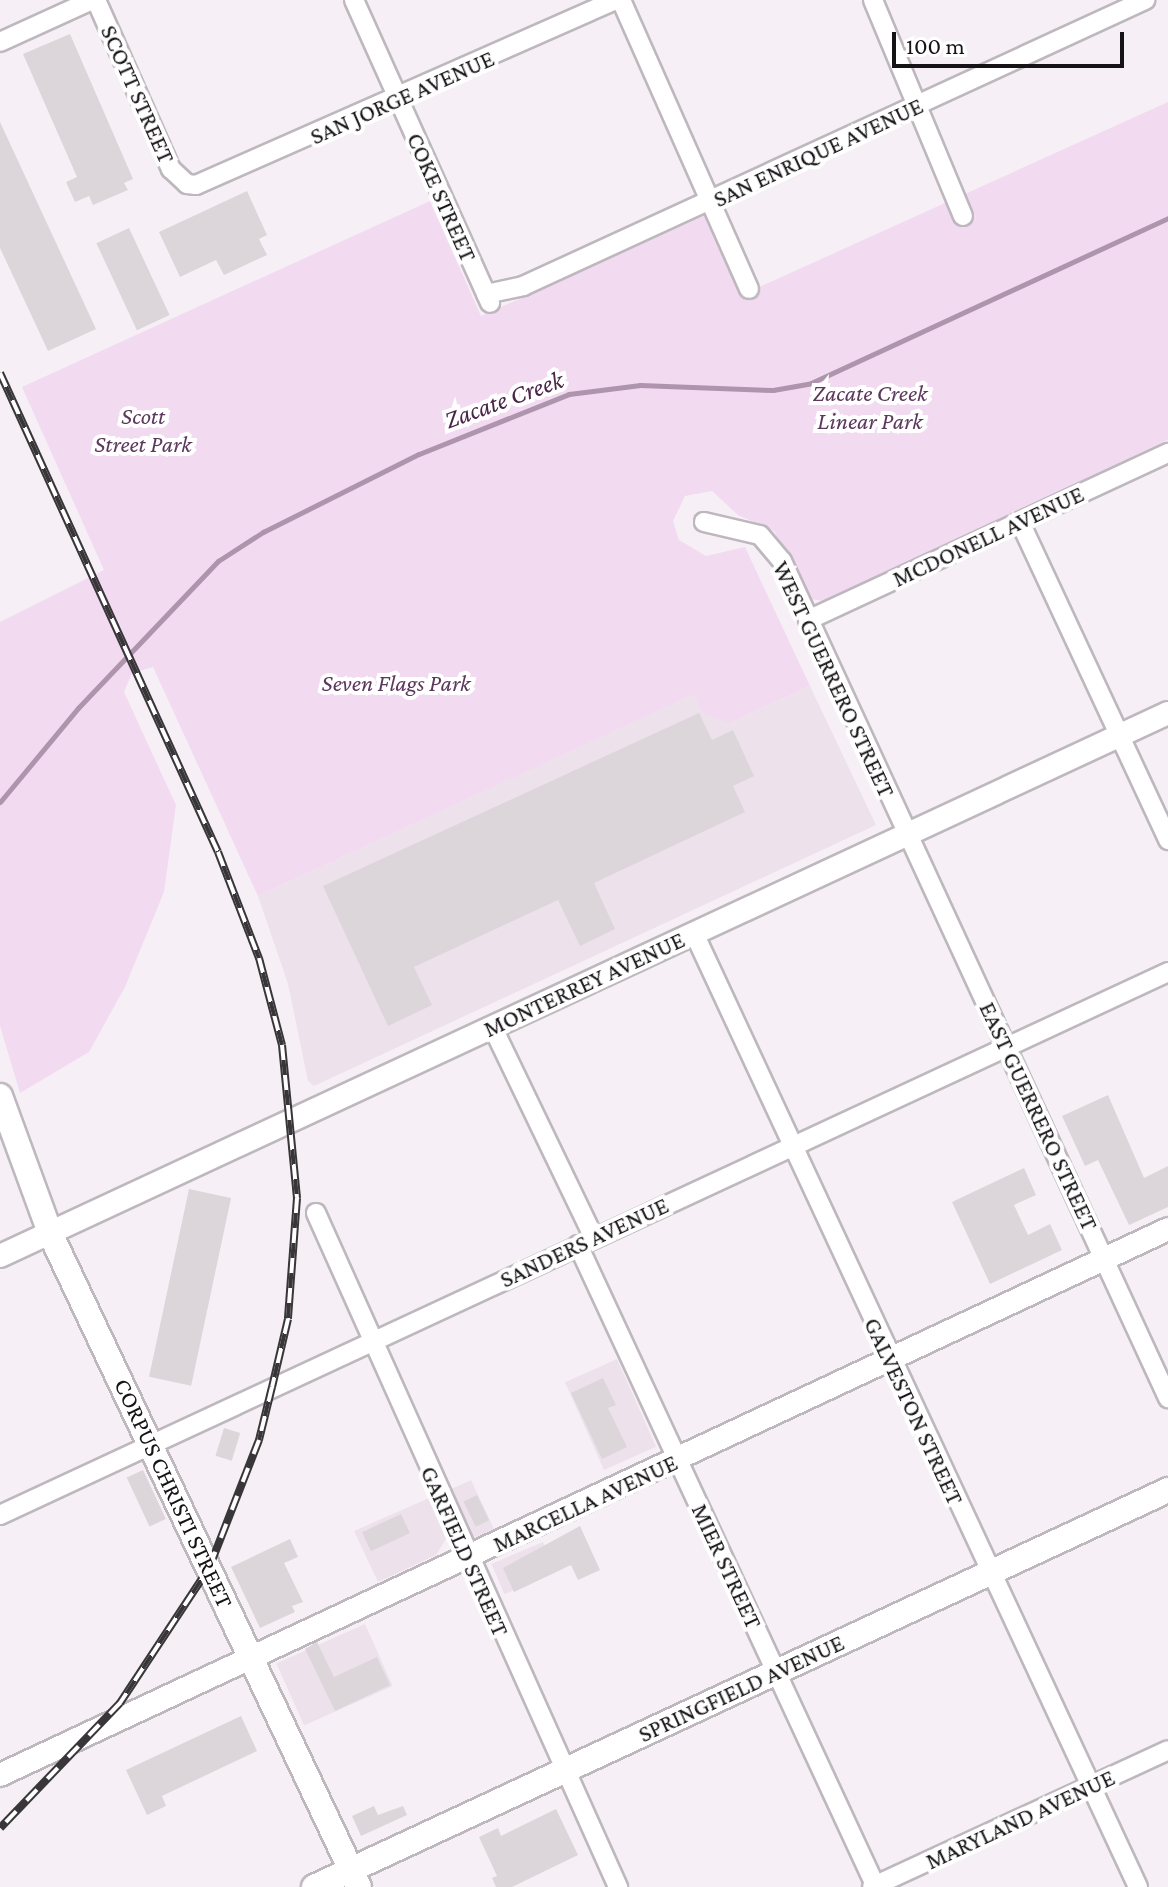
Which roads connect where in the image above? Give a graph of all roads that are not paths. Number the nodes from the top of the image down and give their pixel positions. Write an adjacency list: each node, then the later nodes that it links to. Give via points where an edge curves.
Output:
1 (94, 0): 6 (street); 9 (street, SCOTT STREET, via 171,169)
2 (354, 0): 7 (street, COKE STREET)
3 (618, 0): 7 (street, SAN JORGE AVENUE); 10 (street)
4 (873, 0): 8 (street)
5 (1141, 1): 8 (street, SAN ENRIQUE AVENUE)
6 (0, 42)
7 (398, 99): 9 (street, SAN JORGE AVENUE, via 212,182); 13 (street, COKE STREET)
8 (917, 106): 10 (street, SAN ENRIQUE AVENUE); 11 (street)
9 (187, 184)
10 (711, 202): 12 (street); 13 (street, SAN ENRIQUE AVENUE)
11 (963, 216)
12 (749, 289)
13 (489, 300)
14 (1168, 453): 16 (street, MCDONELL AVENUE)
15 (704, 522): 17 (street, WEST GUERRERO STREET, via 737,526 772,546)
16 (1020, 522): 17 (street, MCDONELL AVENUE); 19 (street)
17 (808, 620): 20 (street, WEST GUERRERO STREET)
18 (1168, 713): 19 (street, MONTERREY AVENUE)
19 (1119, 736): 20 (street, MONTERREY AVENUE); 21 (street)
20 (906, 836): 22 (street, MONTERREY AVENUE); 25 (street, EAST GUERRERO STREET)
21 (1168, 840)
22 (694, 933): 24 (street, MONTERREY AVENUE); 27 (street, GALVESTON STREET)
23 (1168, 972): 25 (street, SANDERS AVENUE)
24 (492, 1026): 30 (street, MONTERREY AVENUE); 31 (street, MIER STREET)
25 (1006, 1046): 27 (street, SANDERS AVENUE); 33 (street, EAST GUERRERO STREET)
26 (0, 1096): 30 (main road, CORPUS CHRISTI STREET)
27 (791, 1144): 31 (street, SANDERS AVENUE); 35 (street, GALVESTON STREET)
28 (316, 1213): 34 (street, GARFIELD STREET)
29 (1168, 1229): 33 (street, MARCELLA AVENUE)
30 (50, 1233): 32 (street, MONTERREY AVENUE); 37 (main road, CORPUS CHRISTI STREET)
31 (586, 1242): 34 (street, SANDERS AVENUE); 38 (street, MIER STREET)
32 (0, 1256)
33 (1104, 1258): 35 (street, MARCELLA AVENUE); 36 (street, EAST GUERRERO STREET)
34 (373, 1341): 37 (street, SANDERS AVENUE); 41 (street, GARFIELD STREET)
35 (889, 1360): 38 (street, MARCELLA AVENUE); 42 (street, GALVESTON STREET)
36 (1168, 1398)
37 (152, 1444): 40 (street, SANDERS AVENUE); 43 (main road, CORPUS CHRISTI STREET)
38 (678, 1460): 41 (street, MARCELLA AVENUE); 44 (street, MIER STREET)
39 (1168, 1490): 42 (main road, SPRINGFIELD AVENUE)
40 (0, 1515)
41 (468, 1558): 43 (street, MARCELLA AVENUE); 46 (street, GARFIELD STREET)
42 (990, 1572): 44 (main road, SPRINGFIELD AVENUE); 48 (street, GALVESTON STREET)
43 (253, 1658): 47 (street, MARCELLA AVENUE); 49 (main road, CORPUS CHRISTI STREET)
44 (776, 1671): 46 (main road, SPRINGFIELD AVENUE); 52 (street, MIER STREET)
45 (1168, 1750): 48 (street, MARYLAND AVENUE)
46 (564, 1771): 49 (main road, SPRINGFIELD AVENUE); 51 (street, GARFIELD STREET)
47 (0, 1775)
48 (1091, 1786): 52 (street, MARYLAND AVENUE); 53 (street, GALVESTON STREET)
49 (355, 1878): 50 (main road, SPRINGFIELD AVENUE)
50 (314, 1887)
51 (618, 1887)
52 (875, 1887)
53 (1138, 1887)

